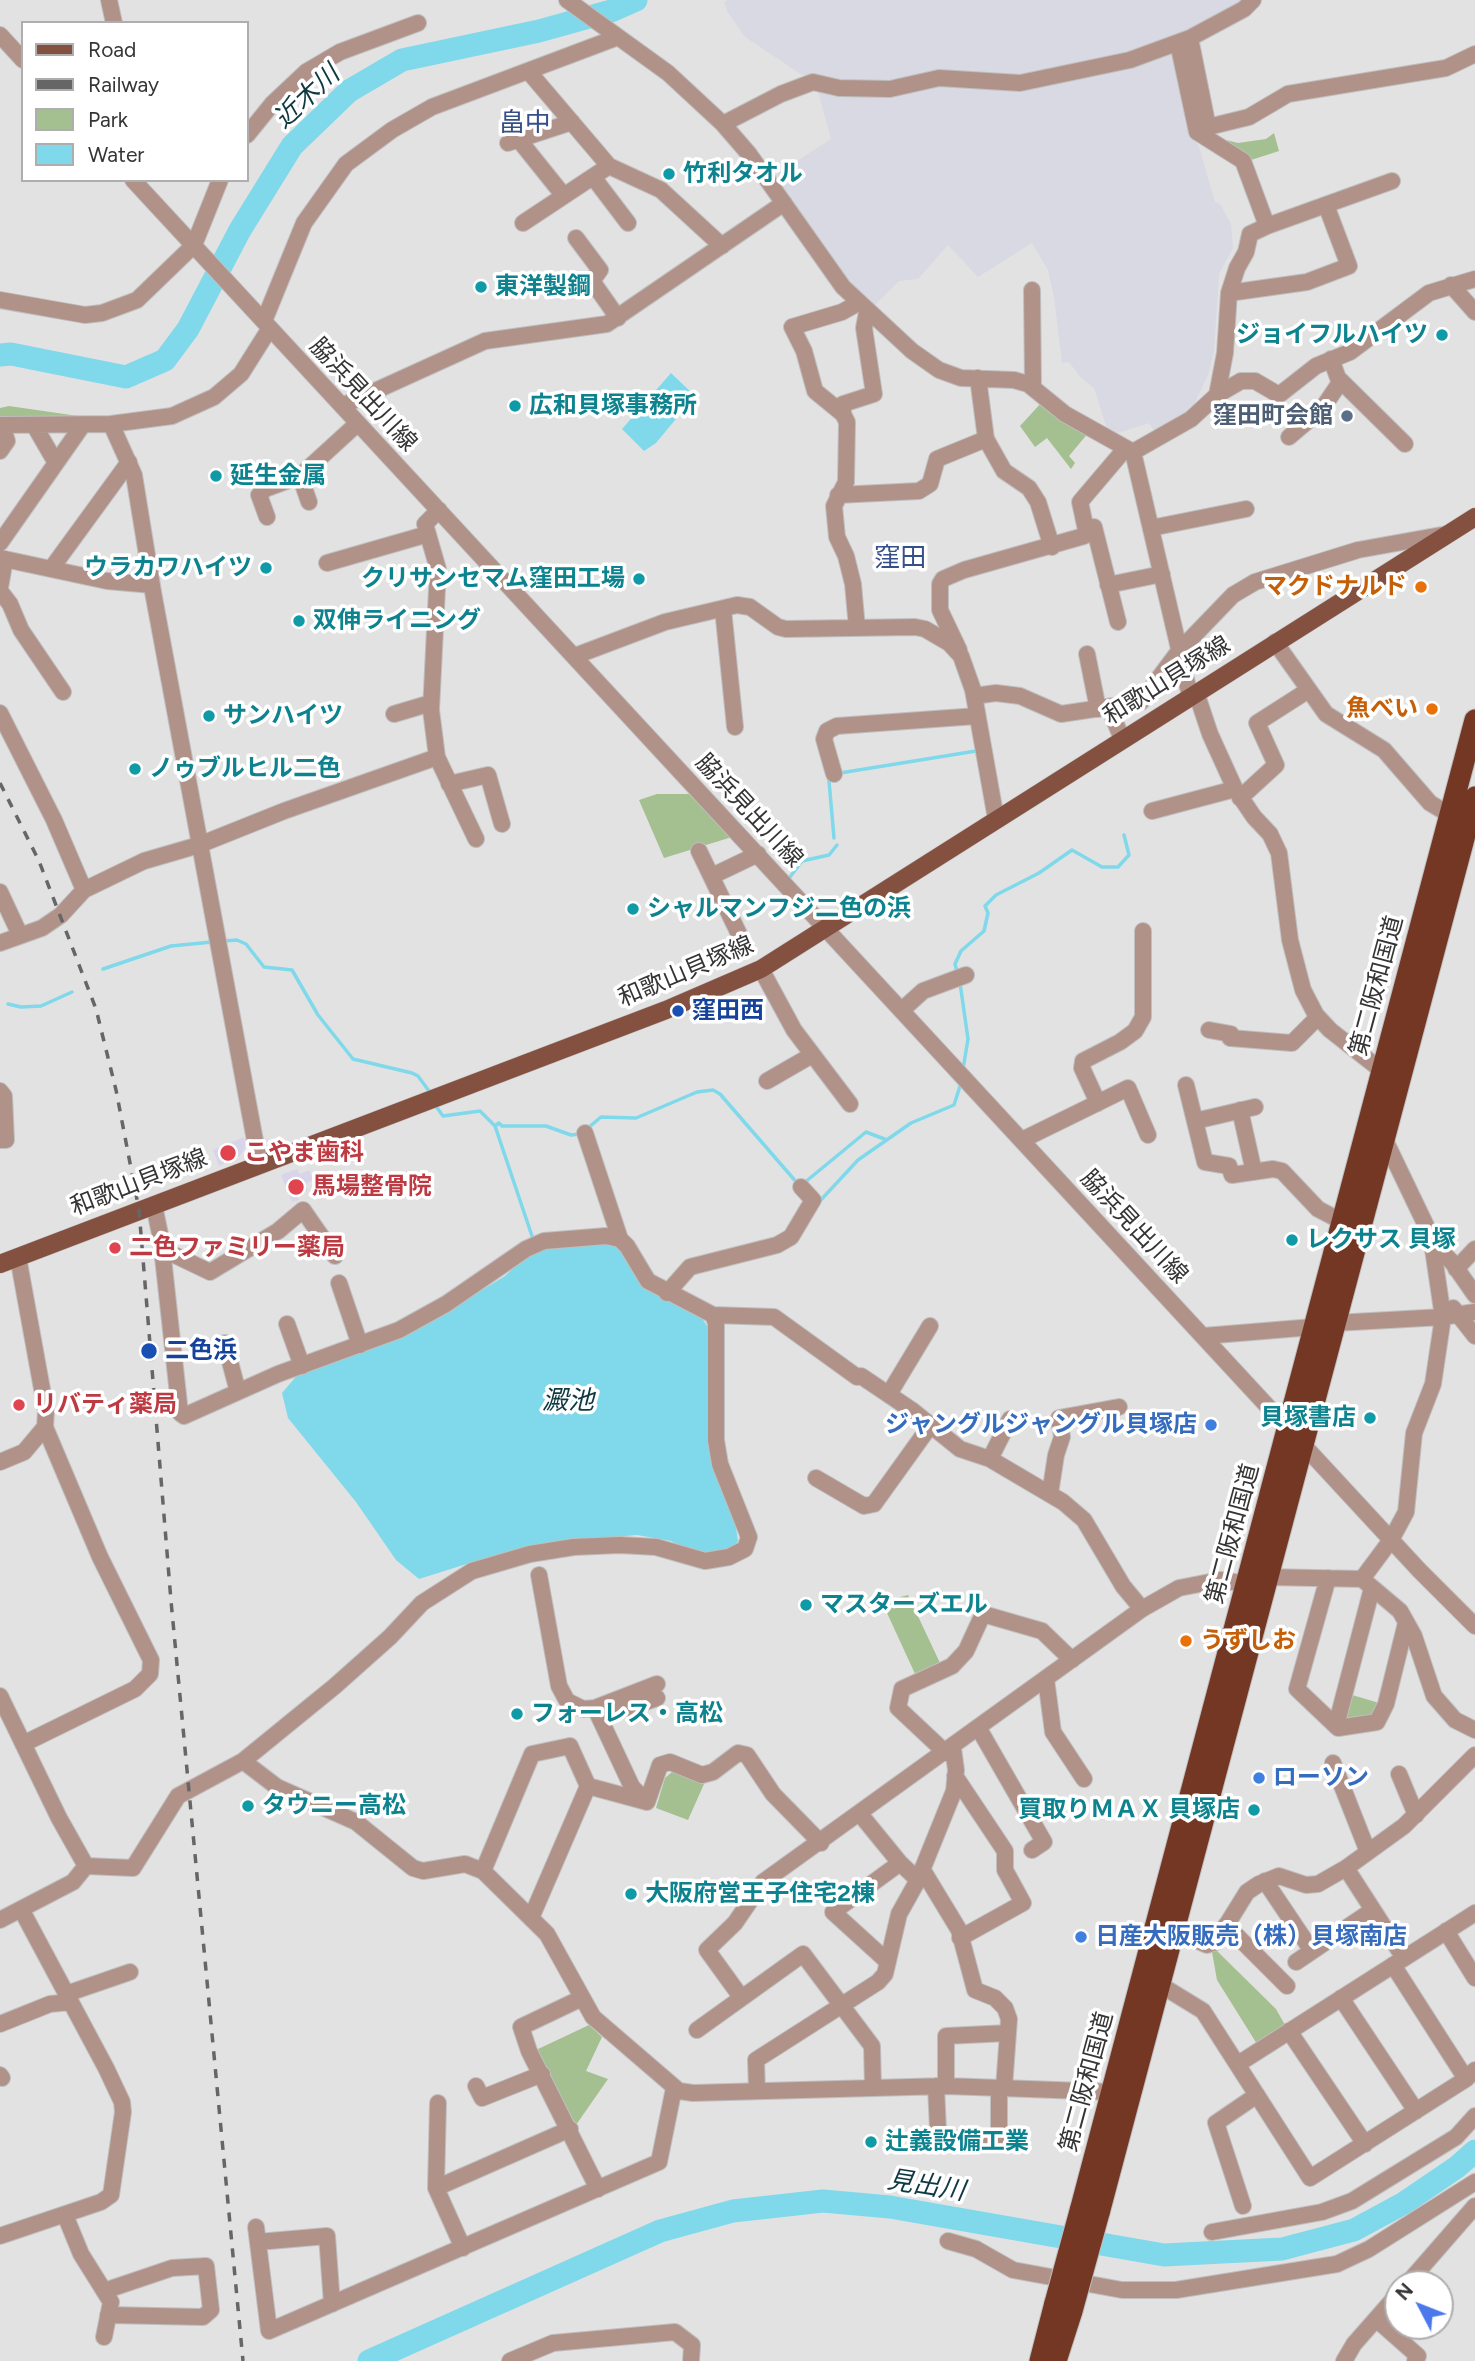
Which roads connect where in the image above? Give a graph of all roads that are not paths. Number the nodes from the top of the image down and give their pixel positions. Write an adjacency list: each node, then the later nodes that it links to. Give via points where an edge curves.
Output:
1 (109, 0): 4 (street)
2 (567, 0): 7 (street)
3 (1253, 0): 8 (street)
4 (114, 21)
5 (418, 23): 14 (street, via 340,52 306,72)
6 (0, 35): 10 (street)
7 (616, 36): 11 (street); 13 (street, via 668,74)
8 (1184, 40): 9 (street, via 1208,127 1249,117 1288,94 1446,68); 13 (street, via 1130,60 1020,83 939,78 890,89 839,88 813,82 781,93); 27 (street, via 1197,132 1243,161)
9 (1475, 54)
10 (21, 58)
11 (529, 72): 12 (street); 39 (street, via 432,107 346,164 304,223)
12 (572, 122): 15 (street); 21 (street, via 513,142)
13 (723, 124): 23 (street)
14 (248, 134)
15 (610, 166): 16 (street); 30 (street, via 661,190)
16 (593, 177): 21 (street); 26 (street)
17 (1392, 181): 24 (street)
18 (135, 182): 22 (street, 脇浜見出川線)
19 (147, 182): 22 (street)
20 (219, 182): 29 (street)
21 (564, 196): 25 (street)
22 (151, 200): 29 (street, 脇浜見出川線)
23 (784, 203): 30 (street); 36 (street, via 827,266)
24 (1326, 205): 27 (street); 34 (street, via 1349,266 1307,282)
25 (523, 223)
26 (628, 223)
27 (1267, 226): 34 (street, via 1250,234)
28 (576, 238): 38 (street, via 605,266 592,281)
29 (194, 245): 35 (street, via 136,300 102,313 85,315); 39 (street, 脇浜見出川線)
30 (722, 246): 38 (street)
31 (1475, 279): 32 (street)
32 (1451, 285): 37 (street); 40 (street, via 1430,293 1350,352)
33 (1032, 290): 43 (street)
34 (1229, 293): 44 (street)
35 (0, 300)
36 (863, 307): 41 (street, via 939,370); 46 (street, via 874,394 843,404); 46 (street, via 792,327 815,391)
37 (1475, 312)
38 (618, 318): 45 (street, via 587,328 485,341)
39 (264, 322): 45 (street, 脇浜見出川線); 47 (street, via 241,374 214,397 172,416)
40 (1331, 359): 42 (street); 44 (street, via 1279,395 1255,381 1241,381)
41 (978, 378): 43 (street, via 1014,380); 53 (street)
42 (1341, 381): 52 (street, via 1322,409); 54 (street)
43 (1033, 387): 55 (street, via 1065,414)
44 (1217, 395): 55 (street, via 1191,419)
45 (342, 406): 48 (street, 脇浜見出川線)
46 (843, 414): 60 (street, via 848,460 846,482)
47 (111, 424): 51 (street); 57 (street)
48 (358, 424): 59 (street); 63 (street, 脇浜見出川線)
49 (1, 425): 50 (street); 56 (street, via 8,441)
50 (34, 425): 51 (street); 58 (street)
51 (82, 426): 58 (street)
52 (1289, 437)
53 (986, 439): 60 (street, via 937,460 930,484 919,491); 70 (street, via 1004,471 1029,488 1038,502)
54 (1405, 444)
55 (1129, 451): 66 (street); 67 (street, via 1080,502)
56 (0, 452)
57 (129, 462): 73 (street); 75 (street, via 140,495)
58 (56, 463): 71 (street)
59 (300, 476): 61 (street); 64 (street, via 259,495)
60 (838, 495): 81 (street, via 834,506 837,537 850,575)
61 (309, 502)
62 (1246, 509): 66 (street)
63 (439, 510): 68 (street, via 425,524); 86 (street, 脇浜見出川線)
64 (267, 517)
65 (1475, 517): 69 (main road, 和歌山貝塚線)
66 (1151, 528): 74 (street)
67 (1086, 530): 70 (street, via 1084,536); 76 (street, via 1094,527)
68 (428, 534): 72 (street); 92 (street, via 439,576)
69 (1447, 534): 83 (main road, 和歌山貝塚線); 84 (street, via 1358,550 1255,582 1233,595)
70 (1052, 547): 79 (street, via 943,579)
71 (2, 553): 73 (street); 77 (street)
72 (332, 557)
73 (51, 569): 75 (street)
74 (1162, 574): 76 (street); 84 (street)
75 (152, 585): 111 (street)
76 (1108, 585): 80 (street)
77 (0, 589): 89 (street)
78 (723, 609): 81 (street, via 750,607 786,629); 86 (street, via 665,622); 98 (street)
79 (942, 614): 82 (street); 87 (street)
80 (1118, 622)
81 (857, 628): 82 (street)
82 (925, 629): 87 (street)
83 (1275, 642): 88 (street); 90 (main road, 和歌山貝塚線)
84 (1180, 651): 90 (street); 93 (street, via 1141,702)
85 (1087, 654): 93 (street)
86 (575, 656): 113 (street, 脇浜見出川線)
87 (961, 656): 91 (street)
88 (1307, 691): 103 (street, via 1257,723 1276,765); 106 (street, via 1326,714 1384,750 1430,803)
89 (63, 692)
90 (1193, 694): 99 (main road, 和歌山貝塚線); 103 (street)
91 (974, 696): 93 (street, via 1020,696 1061,714); 96 (street)
92 (431, 703): 95 (street); 100 (street)
93 (1104, 708): 99 (street)
94 (0, 713): 115 (street)
95 (394, 714)
96 (977, 716): 101 (street, via 837,726 827,731 824,740); 107 (street)
97 (1475, 720): 106 (highway, 第二阪和国道)
98 (735, 727)
99 (1122, 739): 107 (main road, 和歌山貝塚線)
100 (437, 757): 102 (street); 111 (street)
101 (834, 774)
102 (449, 784): 108 (street, via 488,775); 110 (street)
103 (1238, 794): 105 (street); 125 (street, via 1279,853 1296,970)
104 (1475, 797): 109 (highway, 第二阪和国道)
105 (1152, 811)
106 (1450, 815): 128 (highway, 第二阪和国道)
107 (996, 819): 117 (main road, 和歌山貝塚線)
108 (502, 824)
109 (1470, 834): 137 (highway, 第二阪和国道)
110 (476, 839)
111 (199, 845): 115 (street, via 144,861); 140 (street)
112 (699, 851): 114 (street)
113 (758, 854): 114 (street); 117 (street, 脇浜見出川線)
114 (712, 876): 120 (street)
115 (84, 890): 119 (street, via 61,915)
116 (0, 891): 119 (street)
117 (826, 928): 122 (main road, 和歌山貝塚線); 124 (street, 脇浜見出川線)
118 (1143, 931): 132 (street, via 1143,1017 1128,1036 1083,1061)
119 (20, 935): 121 (street)
120 (740, 936)
121 (0, 943)
122 (761, 969): 127 (street); 140 (main road, 和歌山貝塚線, via 666,1010)
123 (966, 975): 124 (street, via 923,991)
124 (902, 1010): 139 (street, 脇浜見出川線)
125 (1318, 1017): 126 (street, via 1292,1044 1230,1038 1231,1034); 128 (street)
126 (1209, 1030)
127 (813, 1055): 129 (street); 133 (street)
128 (1381, 1070): 144 (highway, 第二阪和国道)
129 (767, 1081)
130 (1186, 1085): 134 (street)
131 (0, 1091): 138 (street, via 6,1140)
132 (1098, 1103): 136 (street, via 1128,1088); 139 (street)
133 (850, 1104)
134 (1195, 1121): 141 (street, via 1205,1162 1229,1166 1232,1175); 141 (street, via 1247,1109)
135 (585, 1133): 145 (street)
136 (1148, 1135)
137 (1384, 1138): 146 (street); 158 (highway, 第二阪和国道)
138 (0, 1140)
139 (1022, 1140): 162 (street, 脇浜見出川線)
140 (260, 1162): 143 (main road, 和歌山貝塚線)
141 (1254, 1172): 144 (street, via 1282,1171 1318,1209)
142 (802, 1187): 154 (street, via 813,1200 791,1237 777,1245 690,1267)
143 (154, 1205): 147 (street); 150 (main road, 和歌山貝塚線)
144 (1343, 1222): 161 (highway, 第二阪和国道)
145 (620, 1239): 154 (street, via 648,1281); 165 (street, via 544,1241 425,1317)
146 (1432, 1242): 152 (street); 157 (street, via 1440,1292)
147 (162, 1249): 149 (street, via 210,1272 278,1231 303,1210); 167 (street, via 180,1413 184,1416)
148 (1475, 1249): 152 (street)
149 (335, 1256)
150 (18, 1257): 151 (main road, 和歌山貝塚線); 172 (street, via 46,1410)
151 (0, 1264)
152 (1456, 1269): 155 (street)
153 (339, 1283): 165 (street)
154 (667, 1293): 156 (street)
155 (1475, 1295)
156 (713, 1315): 168 (street, via 774,1317); 197 (street, via 716,1440 720,1464 749,1537 745,1549 705,1561 656,1546 574,1547 472,1570 422,1603 345,1678)
157 (1459, 1315): 158 (street); 163 (street); 178 (street, via 1413,1433 1406,1512)
158 (1335, 1323): 173 (highway, 第二阪和国道)
159 (287, 1324): 166 (street)
160 (930, 1326): 168 (street)
161 (1313, 1327): 162 (street); 173 (highway, 第二阪和国道)
162 (1203, 1336): 173 (street, 脇浜見出川線)
163 (1475, 1336)
164 (225, 1343): 167 (street)
165 (360, 1345): 166 (street)
166 (302, 1366): 167 (street)
167 (238, 1392)
168 (888, 1394): 171 (street)
169 (1119, 1407): 177 (street, via 1059,1418 1062,1437)
170 (1010, 1419): 174 (street)
171 (930, 1426): 174 (street, via 960,1449); 176 (street, via 874,1504 864,1506)
172 (45, 1427): 175 (street, via 24,1452); 194 (street, via 100,1557 151,1660 150,1674 135,1689)
173 (1295, 1436): 178 (street, 脇浜見出川線); 181 (highway, 第二阪和国道)
174 (990, 1459): 177 (street)
175 (0, 1462)
176 (816, 1478)
177 (1050, 1494): 183 (street, via 1084,1520 1123,1587)
178 (1391, 1540): 182 (street); 185 (street, 脇浜見出川線)
179 (539, 1575): 190 (street, via 559,1686 567,1701)
180 (1328, 1578): 181 (street); 182 (street); 191 (street, via 1297,1689)
181 (1257, 1581): 183 (street, via 1220,1580 1180,1588); 221 (highway, 第二阪和国道); 250 (highway, 第二阪和国道)
182 (1367, 1583): 184 (street, via 1400,1611); 191 (street)
183 (1142, 1608): 186 (street)
184 (1406, 1623): 191 (street, via 1377,1722); 193 (street, via 1434,1696 1455,1720)
185 (1475, 1626)
186 (1072, 1660): 187 (street); 195 (street, via 1042,1631 983,1615 966,1651 952,1666 902,1689 898,1708)
187 (1046, 1679): 192 (street); 201 (street, via 1052,1732)
188 (657, 1691): 190 (street)
189 (0, 1696): 194 (street)
190 (597, 1713): 203 (street, via 632,1787)
191 (1336, 1726)
192 (979, 1729): 195 (street); 207 (street, via 1044,1842)
193 (1475, 1730)
194 (23, 1744): 210 (street)
195 (949, 1750): 200 (street); 204 (street)
196 (1475, 1755): 205 (street)
197 (243, 1761): 210 (street, via 178,1796 133,1868); 212 (street, via 277,1787 356,1822 413,1868 423,1871 465,1864)
198 (1334, 1763): 208 (street)
199 (1399, 1774): 205 (street)
200 (955, 1776): 213 (street, via 954,1791); 223 (street, via 1005,1852 1005,1870 1023,1903)
201 (1084, 1779)
202 (588, 1786): 203 (street); 212 (street, via 570,1746 532,1754); 218 (street)
203 (647, 1802): 206 (street, via 660,1765 670,1762 702,1775 738,1753 747,1755 773,1794)
204 (860, 1814): 206 (street); 209 (street)
205 (1416, 1815): 208 (street)
206 (821, 1843): 232 (street, via 763,1882 735,1923 706,1950)
207 (1032, 1850)
208 (1368, 1852): 211 (street)
209 (900, 1863): 213 (street); 226 (street, via 833,1912)
210 (86, 1866): 215 (street, via 73,1882)
211 (1346, 1868): 214 (street, via 1318,1884 1279,1876); 216 (street)
212 (484, 1871): 218 (street)
213 (920, 1875): 223 (street, via 946,1906); 226 (street, via 899,1914)
214 (1265, 1881): 220 (street, via 1247,1892); 224 (street)
215 (21, 1909): 219 (street); 233 (street)
216 (1374, 1910): 224 (street); 225 (street)
217 (1475, 1913): 222 (street)
218 (531, 1918): 234 (street, via 547,1934)
219 (0, 1920)
220 (1226, 1925): 221 (street, via 1216,1942 1207,1945); 231 (street, via 1262,1969)
221 (1173, 1930): 230 (highway, 第二阪和国道)
222 (1446, 1931): 225 (street); 229 (street)
223 (960, 1938): 240 (street, via 975,1990 1005,2008)
224 (1312, 1951): 227 (street)
225 (1399, 1961): 235 (street); 243 (street)
226 (888, 1962): 236 (street, via 878,1982)
227 (1296, 1962)
228 (130, 1972): 233 (street)
229 (1475, 1978)
230 (1159, 1984): 241 (street, via 1203,2011); 262 (highway, 第二阪和国道)
231 (1287, 1986)
232 (741, 1997): 236 (street, via 803,1954); 238 (street)
233 (69, 1998): 237 (street); 263 (street, via 123,2108 111,2194 102,2202)
234 (582, 1998): 242 (street, via 521,2027); 246 (street, via 593,2017)
235 (1341, 1998): 239 (street); 253 (street)
236 (841, 2003): 247 (street, via 872,2046); 249 (street, via 757,2060)
237 (0, 2024)
238 (697, 2030)
239 (1289, 2031): 241 (street); 256 (street)
240 (1008, 2033): 245 (street, via 946,2036); 248 (street)
241 (1238, 2064): 251 (street)
242 (542, 2074): 244 (street, via 482,2098); 255 (street)
243 (1471, 2074): 253 (street)
244 (476, 2086)
245 (941, 2086): 247 (street); 248 (street); 248 (street, via 938,2130 947,2139 999,2137)
246 (674, 2088): 249 (street, via 694,2093); 259 (street, via 659,2162)
247 (873, 2088): 249 (street)
248 (1001, 2088): 250 (street)
249 (757, 2091)
250 (1110, 2092): 262 (highway, 第二阪和国道)
251 (1257, 2095): 256 (street, via 1310,2178); 260 (street, via 1216,2123)
252 (438, 2103): 258 (street)
253 (1416, 2111): 256 (street)
254 (1475, 2116): 264 (street, via 1456,2137 1352,2201 1322,2212)
255 (570, 2129): 258 (street); 259 (street)
256 (1365, 2144)
257 (1475, 2182): 266 (street, via 1337,2264 1176,2290 1122,2290 1013,2270 976,2249)
258 (436, 2188): 267 (street)
259 (598, 2189): 267 (street)
260 (1243, 2206)
261 (1475, 2206): 268 (street)
262 (1090, 2212): 271 (highway, 第二阪和国道, bridge)
263 (65, 2215): 265 (street); 269 (street, via 81,2254)
264 (1212, 2232)
265 (0, 2236)
266 (948, 2241)
267 (463, 2248): 270 (street)
268 (1419, 2270)
269 (104, 2291): 273 (street, via 111,2302); 273 (street, via 172,2268 206,2266 211,2310 204,2317)
270 (331, 2304): 270 (street, via 269,2331 257,2234 327,2236)
271 (1063, 2307): 278 (highway, 第二阪和国道); 279 (highway, 第二阪和国道)
272 (1384, 2310): 274 (street)
273 (108, 2315): 275 (street)
274 (1376, 2319): 280 (street); 281 (street, via 1418,2356)
275 (104, 2337)
276 (510, 2361): 277 (street, via 553,2343 675,2332 692,2344)
277 (691, 2361)
278 (1040, 2361)
279 (1056, 2361)
280 (1344, 2361)
281 (1415, 2361)

